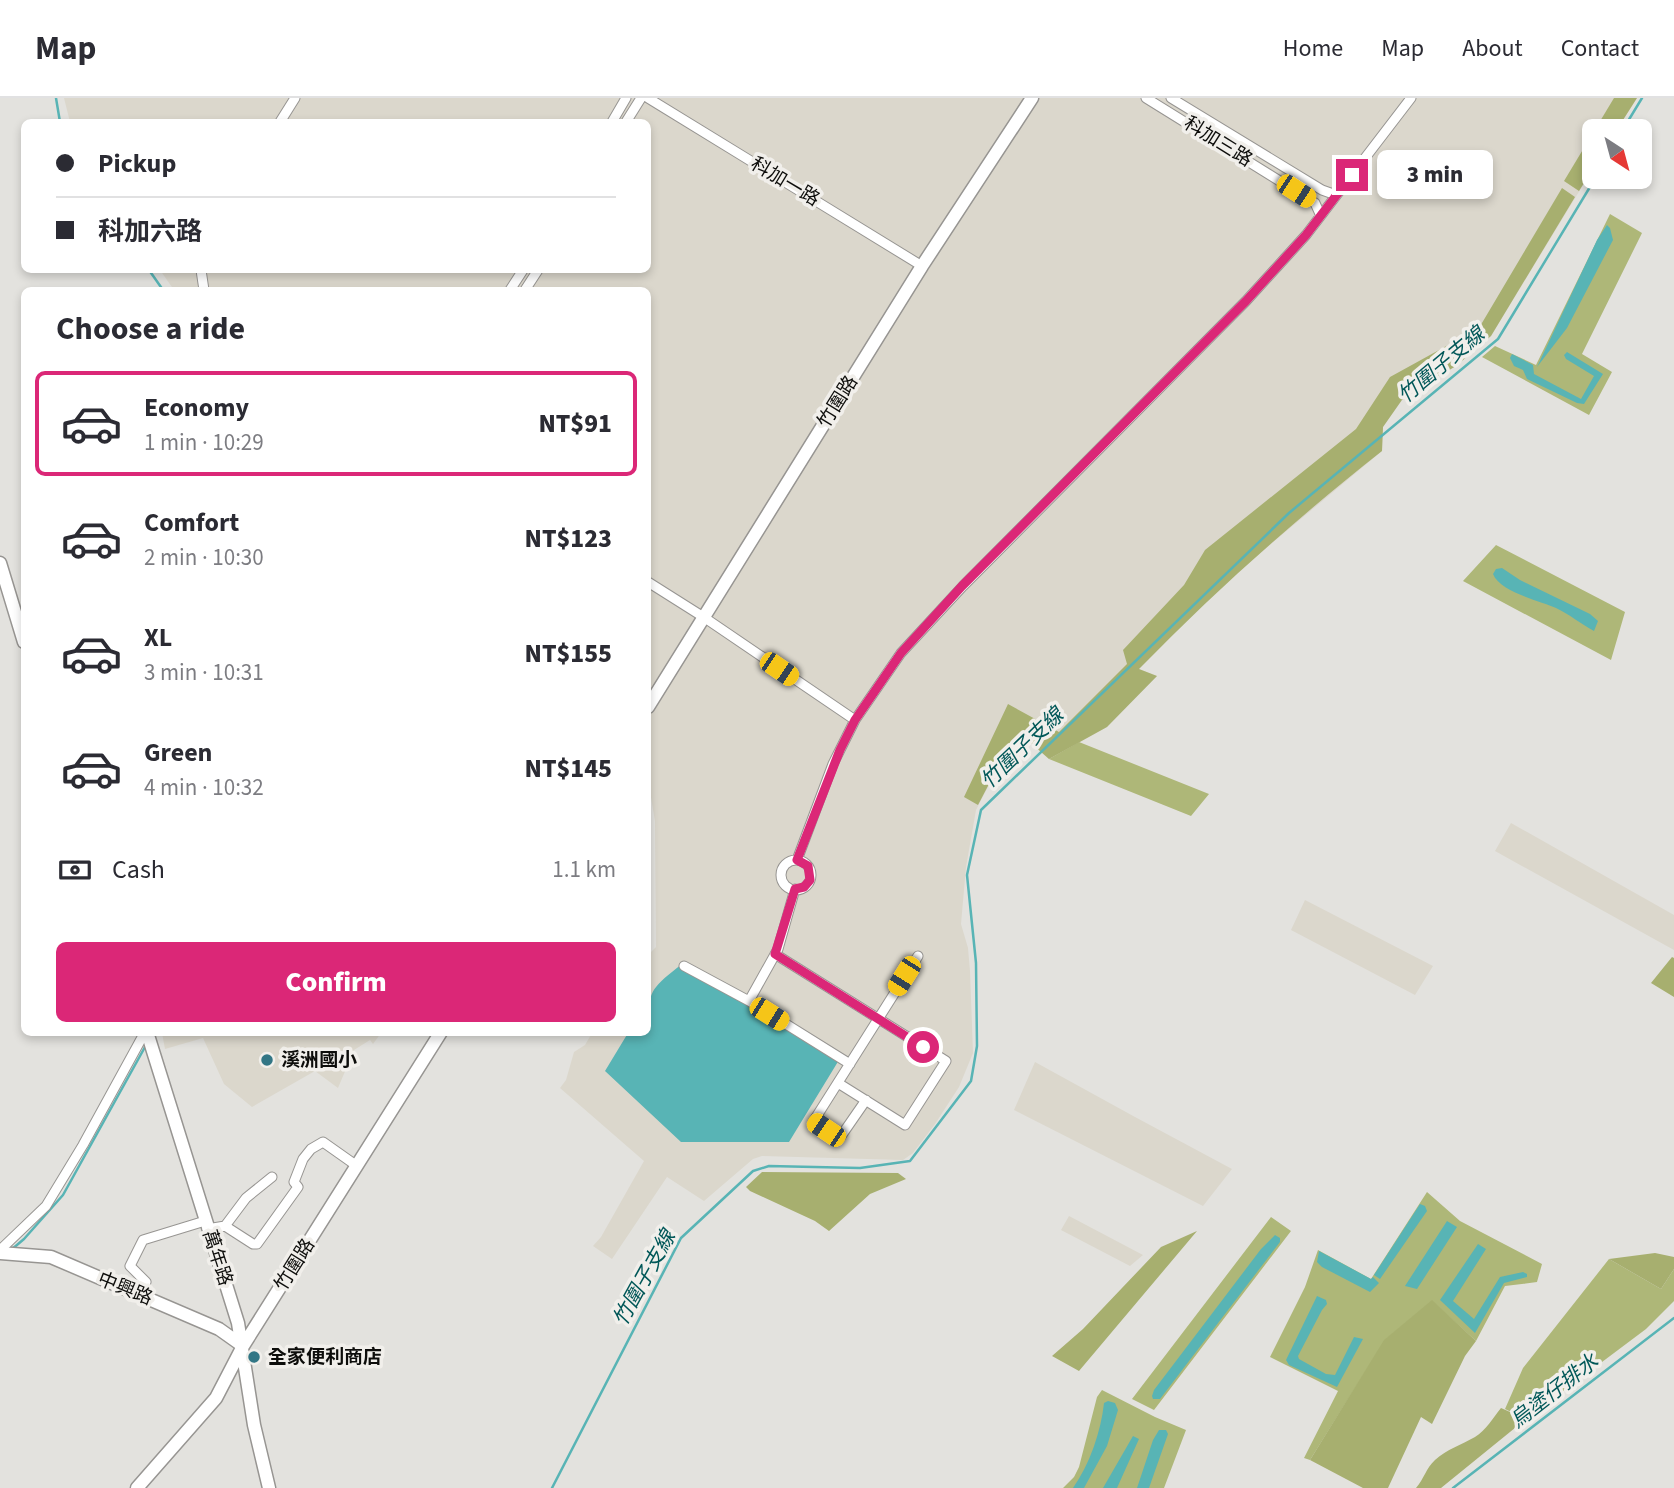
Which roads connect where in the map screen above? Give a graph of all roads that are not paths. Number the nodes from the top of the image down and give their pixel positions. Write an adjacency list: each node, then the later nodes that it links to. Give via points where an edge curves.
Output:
1 (295, 98): 9 (street)
2 (626, 98): 10 (street)
3 (641, 98): 11 (street)
4 (648, 98): 14 (street, 科加一路)
5 (1032, 98): 14 (street, 竹圍路)
6 (1146, 98): 13 (street, 科加三路, via 1315,203)
7 (1171, 98): 12 (street, 科加三路)
8 (1411, 98): 12 (street)
9 (282, 119)
10 (614, 119)
11 (628, 119)
12 (1336, 195): 13 (street)
13 (1320, 214): 20 (street, via 1246,301 931,618)
14 (922, 266): 17 (street, 竹圍路)
15 (0, 563): 18 (street)
16 (651, 584): 17 (street)
17 (705, 618): 19 (street, 竹圍路); 20 (street)
18 (21, 632)
19 (651, 702)
20 (855, 720): 21 (street)
21 (797, 860): 22 (street, via 782,871 783,881); 22 (street, via 808,866 811,876 804,887)
22 (795, 889): 23 (street)
23 (775, 954): 26 (street); 27 (street)
24 (918, 956): 27 (street)
25 (684, 966): 26 (street)
26 (749, 1001): 30 (street)
27 (878, 1018): 30 (street); 32 (street, via 946,1061 905,1125)
28 (148, 1036): 35 (street, 萬年路); 37 (street, via 46,1206)
29 (439, 1036): 33 (street, 竹圍路)
30 (850, 1064): 31 (street)
31 (838, 1083): 32 (street); 32 (street, via 813,1122 839,1139)
32 (866, 1100)
33 (357, 1166): 36 (street, via 323,1142 303,1159 294,1182 298,1187 257,1244); 39 (street, 竹圍路)
34 (272, 1177): 36 (street, via 246,1198)
35 (206, 1225): 36 (street); 38 (street, via 143,1240 130,1266 146,1282); 39 (street, 萬年路)
36 (225, 1226)
37 (3, 1252): 38 (street, 中興路, via 51,1257)
38 (139, 1296): 39 (street, 中興路, via 219,1329)
39 (243, 1346): 40 (street, 竹圍路, via 216,1398); 41 (street, 萬年路)
40 (137, 1488)
41 (269, 1488)

